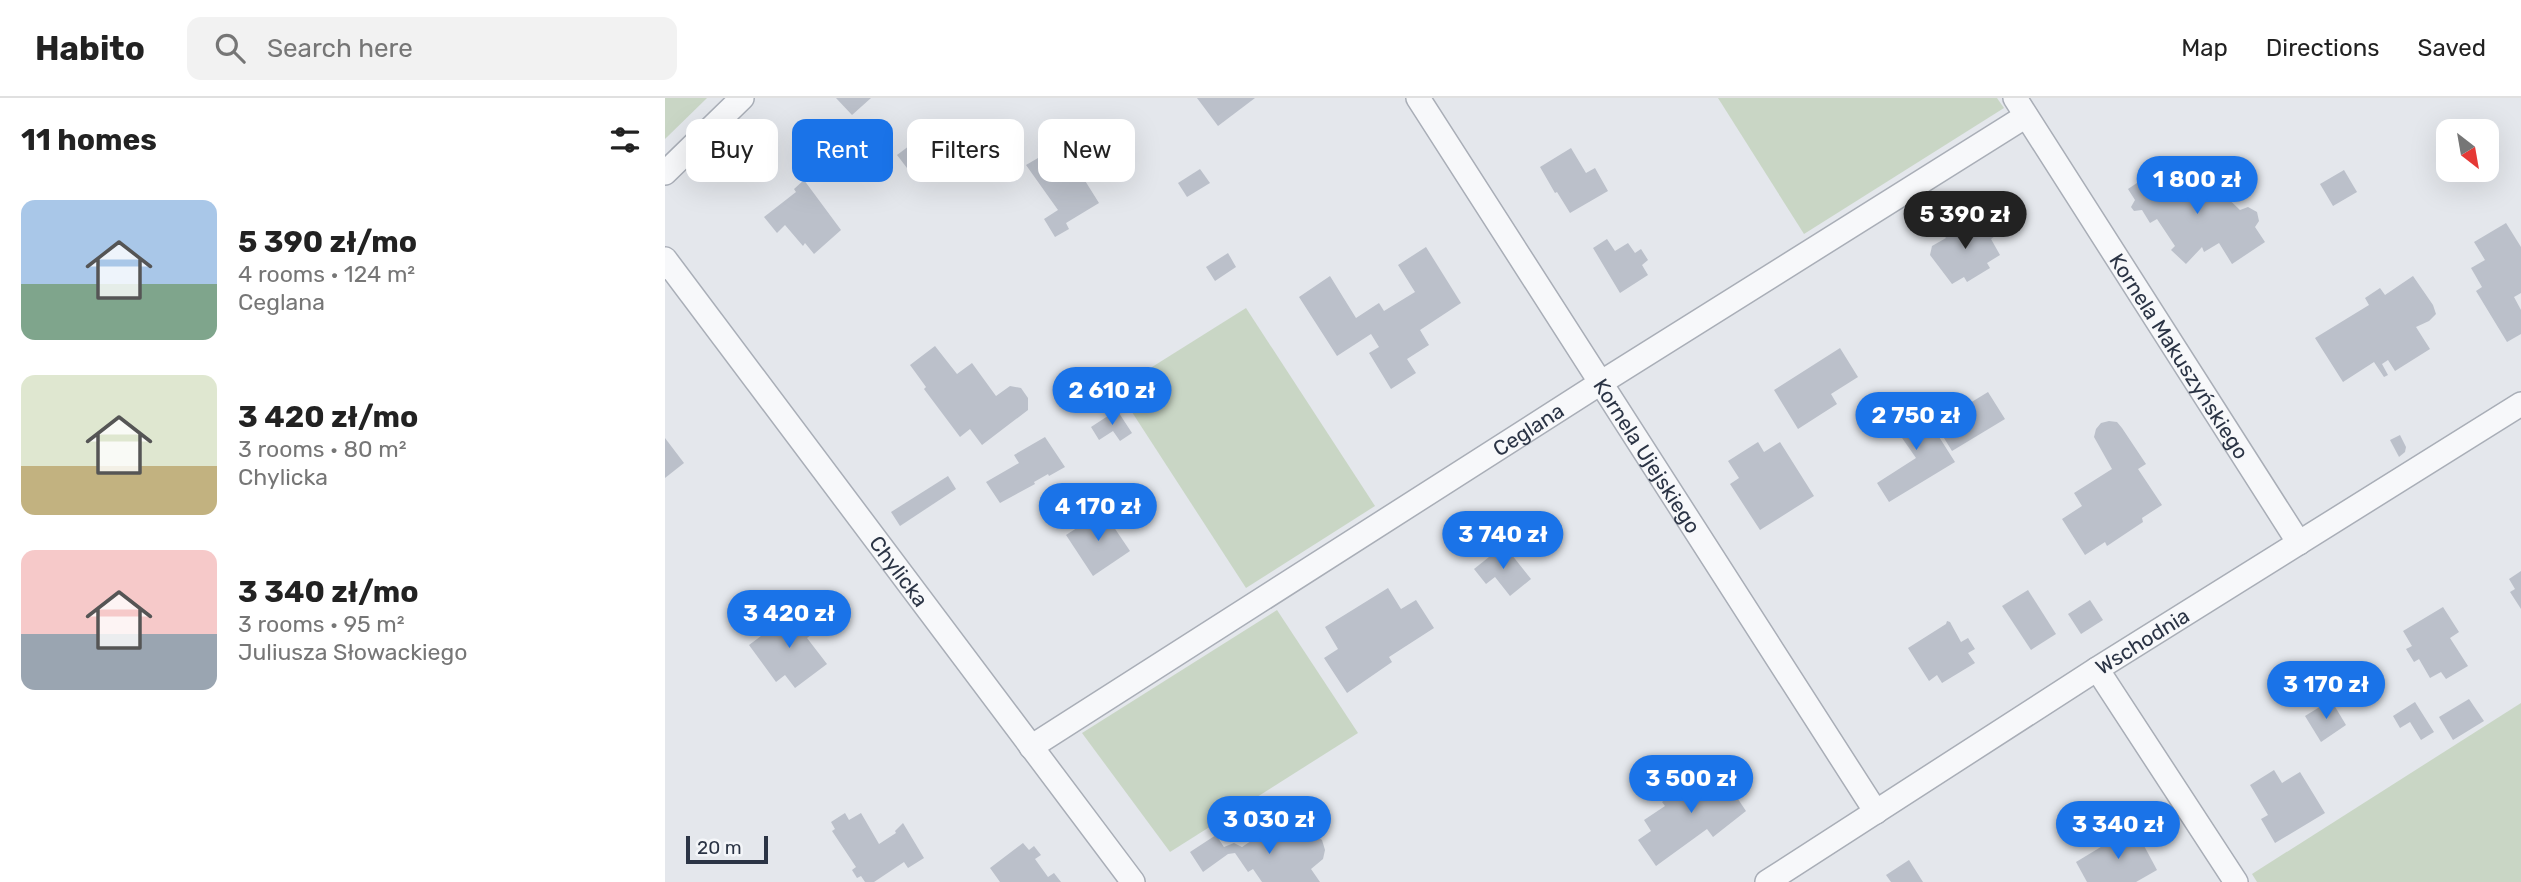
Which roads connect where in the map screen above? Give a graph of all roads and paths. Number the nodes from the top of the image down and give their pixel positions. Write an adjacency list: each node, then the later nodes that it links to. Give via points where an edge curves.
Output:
1 (742, 98): 4 (street)
2 (1418, 98): 6 (street, Kornela Ujejskiego)
3 (2021, 107): 6 (street, Ceglana); 8 (street, Kornela Makuszyńskiego)
4 (665, 173)
5 (665, 259): 10 (street, Chylicka)
6 (1602, 382): 10 (street, Ceglana); 11 (street, Kornela Ujejskiego)
7 (2521, 404): 8 (street, Wschodnia)
8 (2299, 543): 9 (street, Wschodnia)
9 (2097, 669): 11 (street, Wschodnia); 14 (street)
10 (1031, 747): 12 (street, Chylicka)
11 (1876, 812): 13 (street, Wschodnia)
12 (1133, 882)
13 (1767, 882)
14 (2236, 882)

